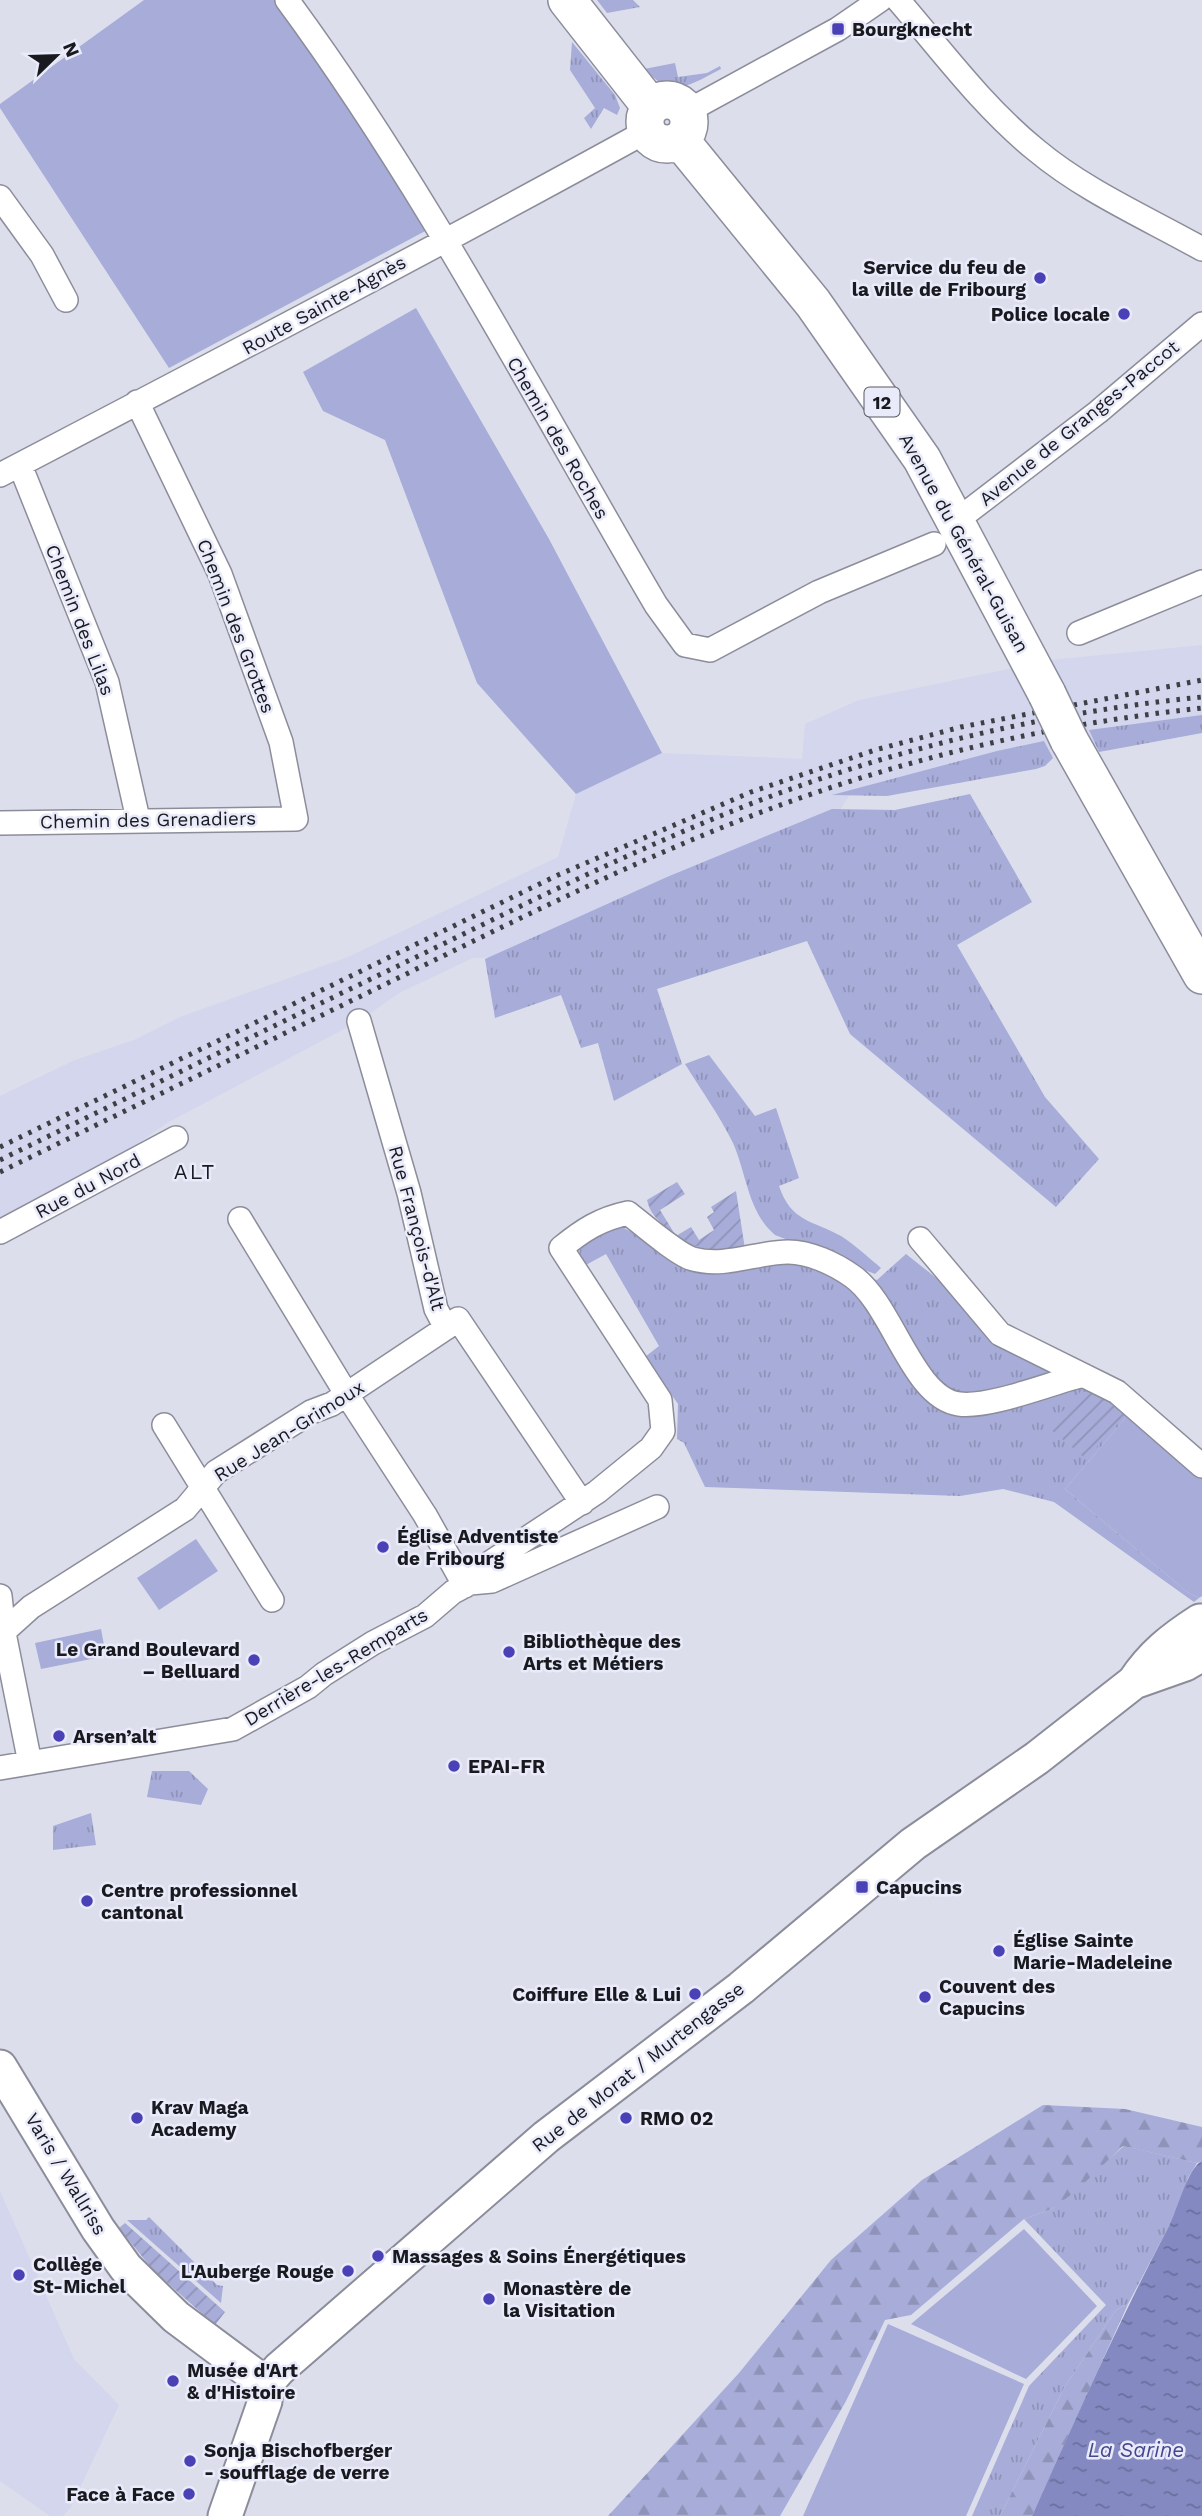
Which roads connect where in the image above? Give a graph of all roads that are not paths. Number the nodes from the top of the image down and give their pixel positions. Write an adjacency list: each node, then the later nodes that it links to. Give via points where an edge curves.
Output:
1 (287, 0): 7 (street, Chemin des Roches, via 323,49)
2 (567, 0): 5 (main road, Avenue du Général-Guisan / 12)
3 (880, 0): 5 (street, Route Sainte-Agnès, via 829,35)
4 (898, 0): 8 (street, via 980,97 1035,150)
5 (666, 123): 7 (street, Route Sainte-Agnès); 13 (main road, Avenue du Général-Guisan / 12, via 813,303 922,459)
6 (0, 197): 9 (street, via 42,254)
7 (442, 239): 11 (street, Route Sainte-Agnès, via 244,349); 13 (street, Chemin des Roches, via 656,605 685,645 710,650)
8 (1202, 249)
9 (66, 300)
10 (1202, 324): 13 (street, Avenue de Granges-Paccot)
11 (137, 402): 12 (street, Route Sainte-Agnès); 17 (street, Chemin des Grottes, via 220,575 281,743)
12 (10, 470): 16 (street, Chemin des Lilas, via 107,682)
13 (945, 532): 19 (main road, Avenue du Général-Guisan / 12, bridge, via 1047,694)
14 (1202, 582): 15 (street)
15 (1079, 634)
16 (138, 819): 17 (street, Chemin des Grenadiers); 18 (street, Chemin des Grenadiers)
17 (296, 819)
18 (0, 823)
19 (1202, 975)
20 (359, 1021): 25 (street, Rue François-d'Alt, via 409,1193 436,1309)
21 (176, 1138): 23 (street, Rue du Nord)
22 (240, 1219): 27 (street)
23 (0, 1232)
24 (920, 1239): 26 (street, via 1000,1334)
25 (446, 1328): 27 (street, Rue Jean-Grimoux); 31 (street, Rue François-d'Alt, via 458,1320)
26 (1083, 1375): 29 (street, via 1117,1392); 31 (street, Derrière-les-Remparts, via 985,1403 957,1404 936,1392 922,1375 875,1296 815,1256 789,1252 738,1260 692,1259 628,1213 607,1218 561,1248 660,1400 663,1431 651,1448)
27 (347, 1395): 30 (street, Rue Jean-Grimoux, via 311,1412 216,1472); 33 (street)
28 (164, 1425): 30 (street)
29 (1202, 1466)
30 (204, 1487): 35 (street); 37 (street, Rue Jean-Grimoux, via 185,1509 31,1607)
31 (582, 1503): 33 (street, Derrière-les-Remparts, via 485,1566)
32 (657, 1507): 33 (street, Derrière-les-Remparts, via 492,1581)
33 (467, 1584): 40 (street, Derrière-les-Remparts, via 405,1628 233,1728)
34 (0, 1596): 37 (street)
35 (272, 1600)
36 (1200, 1621): 39 (main road, via 1171,1639)
37 (2, 1634): 40 (street)
38 (1202, 1654): 39 (main road)
39 (1134, 1682): 43 (main road, Rue de Morat / Murtengasse, via 1037,1758 913,1844 741,1988 545,2137)
40 (30, 1763): 41 (street, Derrière-les-Remparts)
41 (0, 1768)
42 (0, 2067): 43 (main road, Varis / Wallriss, via 97,2229 126,2268 176,2317)
43 (266, 2384): 44 (main road, via 265,2401)
44 (225, 2516)

